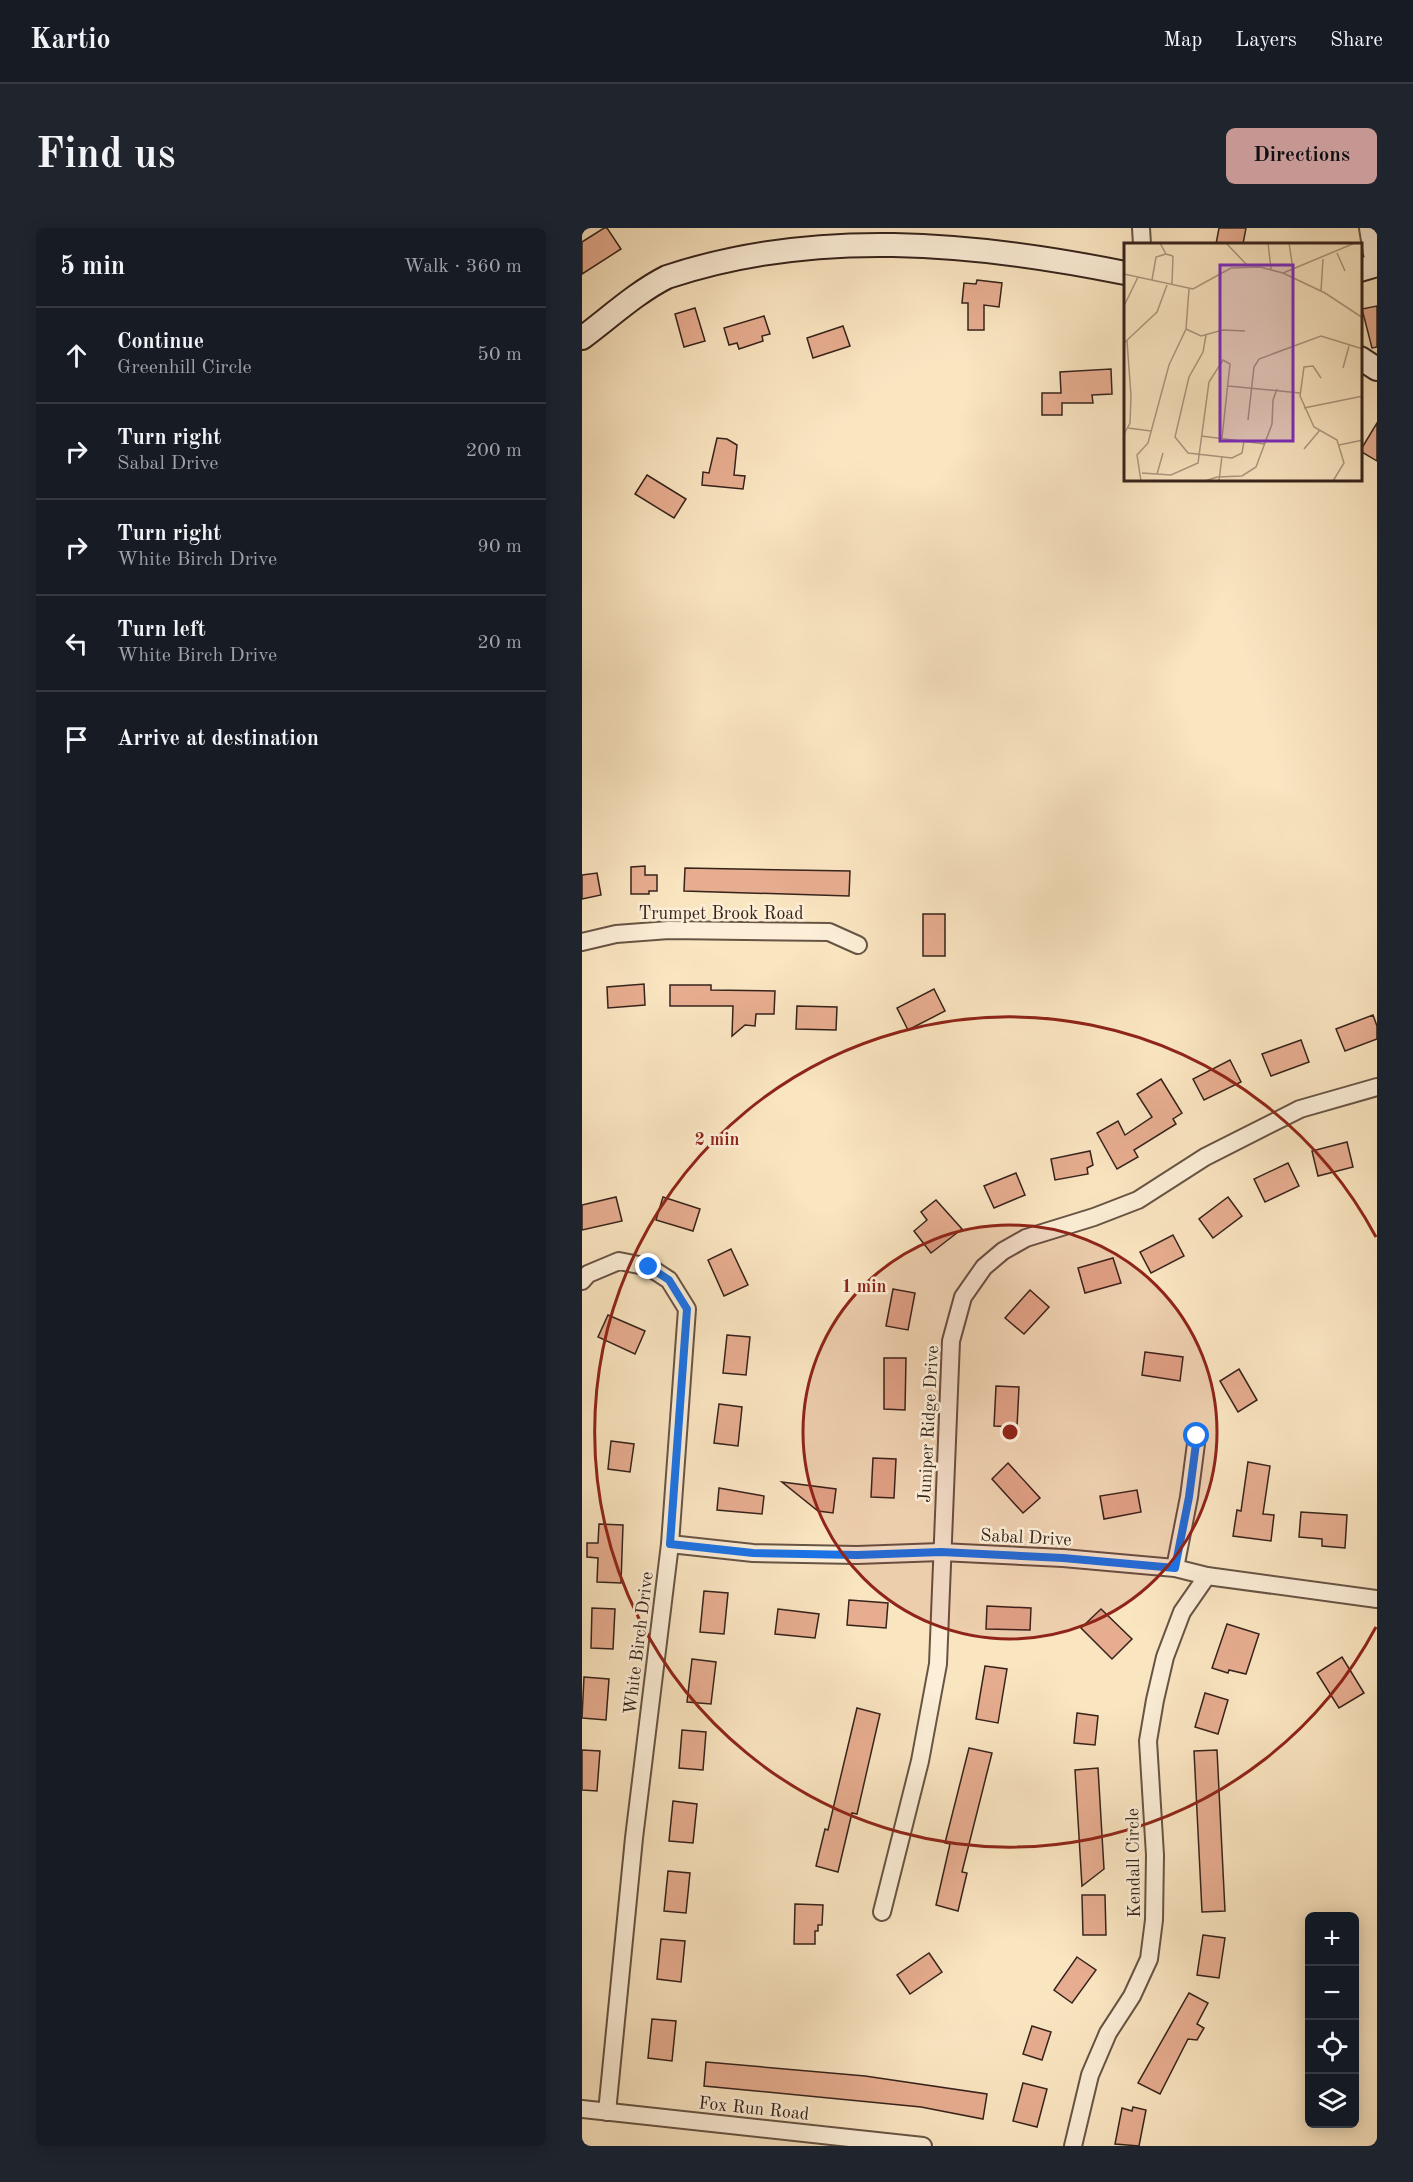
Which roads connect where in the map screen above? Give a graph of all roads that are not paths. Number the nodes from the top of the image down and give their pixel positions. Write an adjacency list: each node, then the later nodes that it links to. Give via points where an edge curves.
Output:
1 (1141, 228): 4 (street)
2 (1368, 228): 5 (street)
3 (878, 230): 6 (main road); 7 (main road, via 810,235 707,259 665,277)
4 (1142, 243)
5 (1370, 267)
6 (1124, 273)
7 (582, 338)
8 (1362, 359): 9 (main road)
9 (1377, 369)
10 (582, 942): 11 (street, Trumpet Brook Road, via 616,934 669,930 829,932)
11 (858, 945)
12 (1377, 1087): 16 (street, Juniper Ridge Drive, via 1300,1109 1271,1122 1205,1157 1138,1200 1026,1238 984,1267 963,1297 951,1341)
13 (582, 1281): 15 (street, White Birch Drive, via 588,1274 619,1261 649,1267 669,1280 687,1309)
14 (1197, 1436): 17 (street)
15 (670, 1544): 16 (street, Sabal Drive, via 753,1553); 22 (street, White Birch Drive, via 634,1838)
16 (941, 1552): 17 (street, Sabal Drive); 20 (street, Juniper Ridge Drive, via 938,1664 920,1761)
17 (1175, 1568): 18 (street, Sabal Drive)
18 (1208, 1576): 19 (street, Sabal Drive); 25 (street, Kendall Circle, via 1182,1612 1165,1657 1148,1741 1155,1855 1149,1959 1132,1996 1107,2033 1090,2075)
19 (1377, 1599)
20 (882, 1912)
21 (582, 2109): 22 (street, Fox Run Road)
22 (607, 2112): 23 (street, Fox Run Road)
23 (847, 2142): 24 (street, Fox Run Road)
24 (922, 2146)
25 (1073, 2146)

